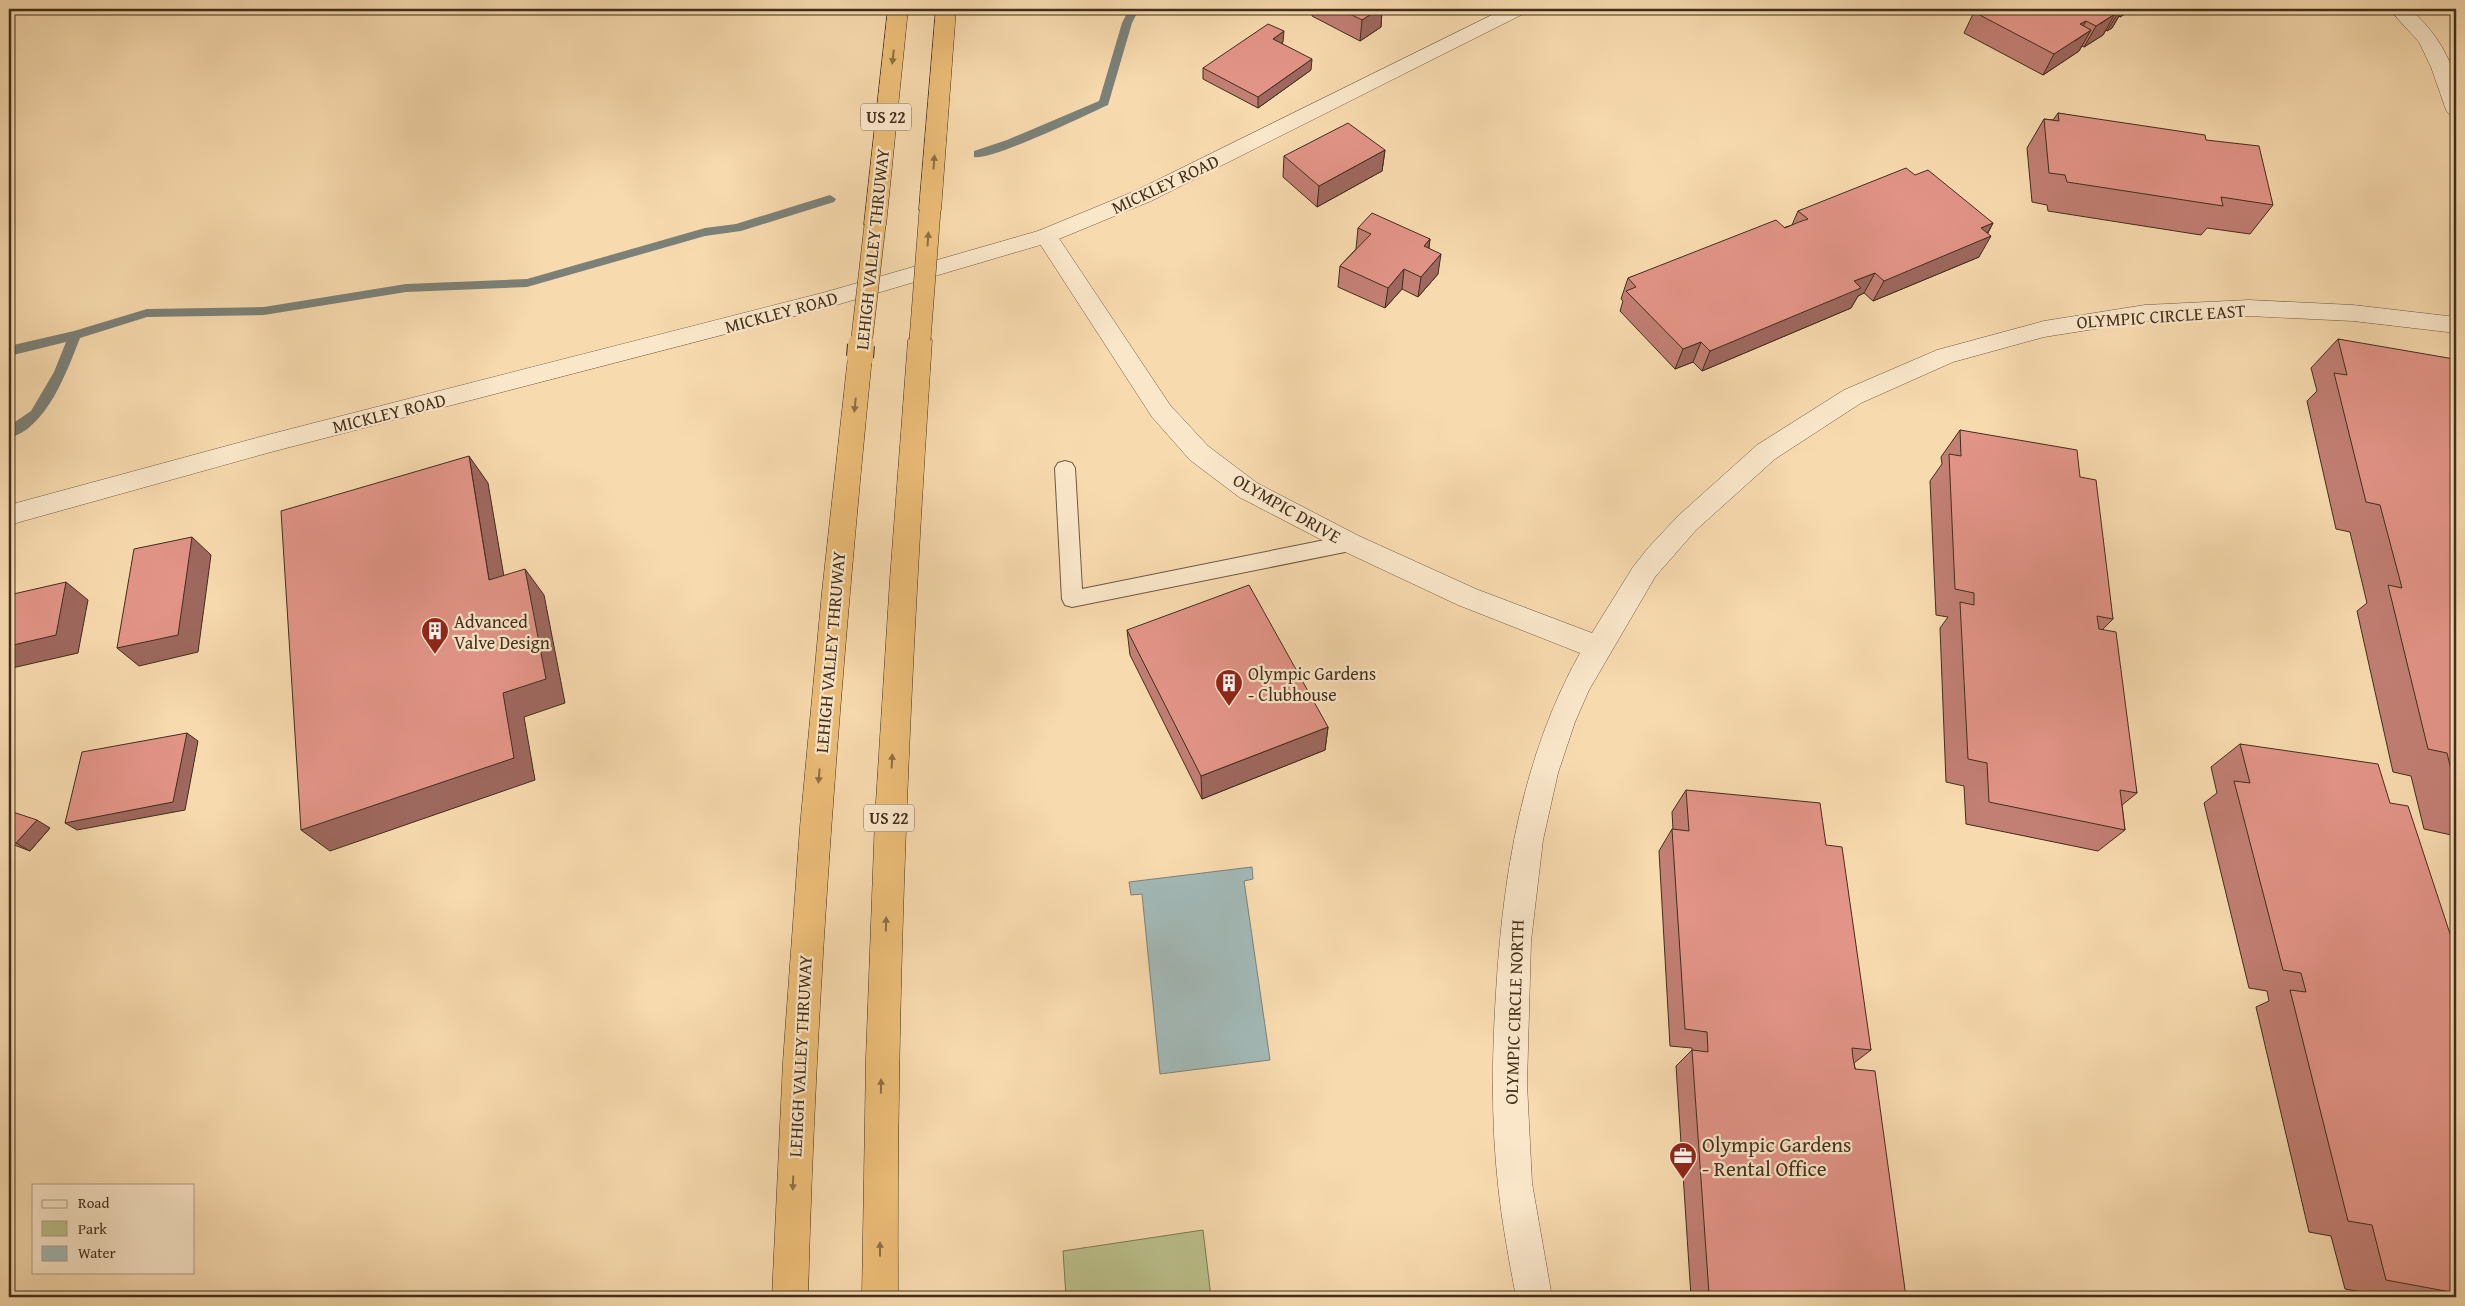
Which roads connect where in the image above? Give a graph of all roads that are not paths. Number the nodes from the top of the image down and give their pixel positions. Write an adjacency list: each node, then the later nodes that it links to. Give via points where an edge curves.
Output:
1 (898, 9): 12 (highway, LEHIGH VALLEY THRUWAY / US 22, one-way to 12, bridge, via 833,599 812,854 793,1179)
2 (946, 9): 13 (highway, US 22, one-way to 2, bridge, via 879,1167 888,847 901,594)
3 (1518, 9): 6 (street, MICKLEY ROAD, via 1143,196)
4 (2398, 9): 5 (street, via 2429,38)
5 (2456, 110)
6 (1046, 236): 9 (street, MICKLEY ROAD, via 826,300 271,443); 10 (street, OLYMPIC DRIVE, via 1161,411 1199,453 1248,490)
7 (2456, 325): 11 (street, OLYMPIC CIRCLE EAST, via 2404,317 2303,310 2206,309 2112,316 2055,325 1979,344 1908,370 1832,408 1776,443 1720,488 1652,560)
8 (1065, 468): 10 (lane, via 1072,599)
9 (9, 515)
10 (1350, 543): 11 (street, OLYMPIC DRIVE, via 1468,598)
11 (1596, 648): 14 (street, OLYMPIC CIRCLE NORTH, via 1552,747 1533,816 1514,935 1508,1083 1518,1208)
12 (790, 1297)
13 (880, 1297)
14 (1534, 1297)

